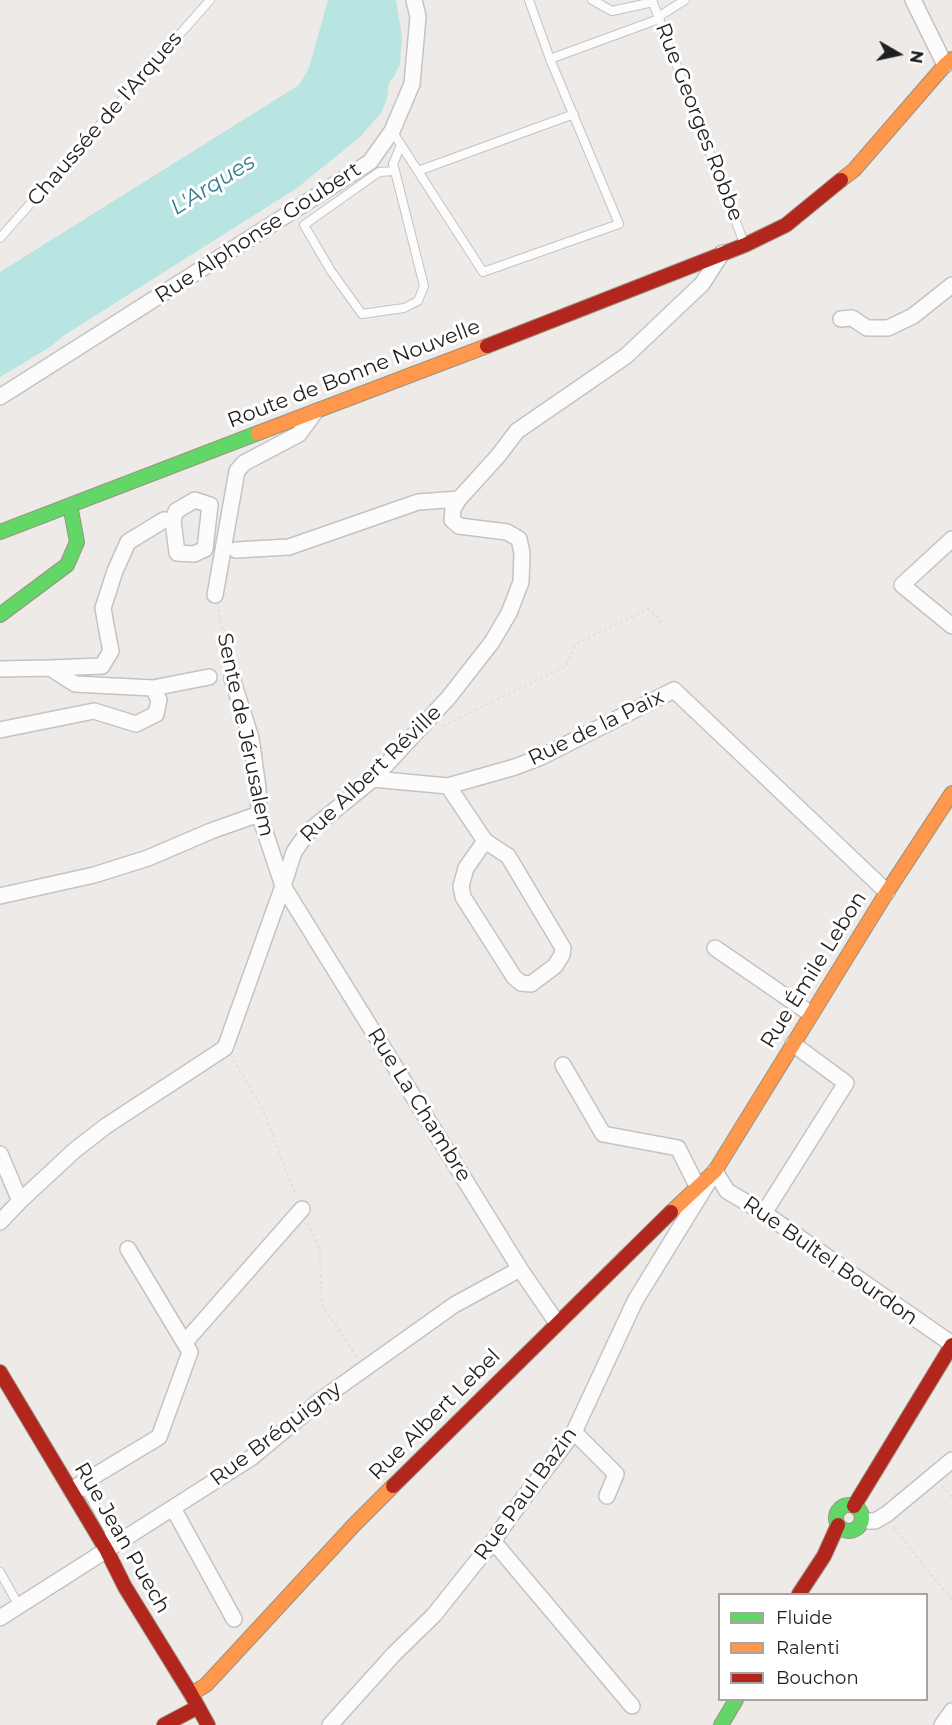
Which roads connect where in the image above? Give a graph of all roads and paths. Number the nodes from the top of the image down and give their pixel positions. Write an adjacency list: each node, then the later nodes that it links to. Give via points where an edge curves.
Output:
1 (210, 0): 16 (lane, Chaussée de l'Arques)
2 (414, 0): 12 (street, Rue Alphonse Goubert, via 418,17 412,84)
3 (529, 0): 9 (lane)
4 (592, 0): 7 (lane, via 612,11)
5 (685, 0): 8 (lane)
6 (913, 0): 10 (street)
7 (653, 1): 8 (lane, Rue Georges Robbe)
8 (659, 18): 9 (lane); 17 (lane, Rue Georges Robbe)
9 (550, 59): 11 (lane)
10 (948, 62): 17 (street, Route de Bonne Nouvelle, via 854,170 786,225)
11 (574, 114): 15 (lane); 15 (lane, via 619,224 483,272)
12 (392, 131): 13 (lane); 21 (street, Rue Alphonse Goubert, via 370,162)
13 (401, 145): 14 (lane, via 393,164); 15 (lane)
14 (395, 171): 14 (lane, via 424,286 418,301 404,308 362,314 304,225 379,172)
15 (418, 171)
16 (0, 238)
17 (745, 244): 18 (street, Route de Bonne Nouvelle)
18 (722, 253): 22 (street, Route de Bonne Nouvelle); 23 (street, via 702,285 626,356 517,431)
19 (952, 285): 20 (street, via 913,316 888,328 867,328 852,318)
20 (841, 319)
21 (0, 397)
22 (317, 410): 24 (street, Route de Bonne Nouvelle); 29 (street, via 299,434 244,462 237,471)
23 (459, 499): 28 (street, via 418,502 289,547); 40 (street, Rue Albert Réville, via 452,520 459,526 507,532 519,539 521,582 492,642 449,697)
24 (70, 505): 26 (street, Route de Bonne Nouvelle); 30 (street, via 77,542 68,565)
25 (173, 521): 33 (street, via 164,520 128,542 103,608 111,651 102,666)
26 (0, 532)
27 (952, 539): 32 (street, via 903,585)
28 (236, 550)
29 (215, 595): 36 (path, Sente de Jérusalem)
30 (0, 615)
31 (662, 626): 38 (path, via 648,609 576,644 566,666)
32 (952, 626)
33 (50, 668): 34 (street); 37 (street, via 75,684)
34 (0, 669)
35 (208, 677): 37 (street)
36 (232, 678): 43 (street, Sente de Jérusalem, via 250,738)
37 (153, 688): 39 (street, via 159,700 156,714 136,724 94,711)
38 (442, 726)
39 (0, 730)
40 (373, 779): 41 (street, Rue de la Paix); 45 (street, Rue Albert Réville, via 308,832 294,852)
41 (448, 786): 44 (street); 46 (street, Rue de la Paix, via 541,757 674,690)
42 (952, 793): 46 (street, Rue Émile Lebon)
43 (258, 814): 45 (street, Sente de Jérusalem); 47 (street, via 148,858 94,875)
44 (486, 841): 44 (street, via 508,856 562,948 555,966 531,984 514,977 463,897 461,886 466,868)
45 (283, 886): 55 (street, Rue Albert Réville, via 225,1048 106,1126); 60 (street, Rue La Chambre)
46 (887, 892): 49 (street, Rue Émile Lebon)
47 (0, 896)
48 (715, 948): 49 (street)
49 (811, 1014): 50 (street, Rue Émile Lebon)
50 (793, 1044): 53 (street, Rue Émile Lebon); 57 (street, via 846,1083)
51 (563, 1065): 54 (street, via 603,1134 678,1148)
52 (0, 1154): 55 (street)
53 (715, 1171): 54 (street, Rue Albert Lebel); 57 (street, Rue Bultel Bourdon, via 727,1191); 65 (street, Rue Paul Bazin, via 635,1301)
54 (697, 1186): 61 (street, Rue Albert Lebel)
55 (20, 1201): 58 (street, Rue Albert Réville)
56 (302, 1209): 62 (street)
57 (764, 1213): 63 (street, Rue Bultel Bourdon)
58 (0, 1222)
59 (128, 1249): 62 (street)
60 (520, 1269): 61 (street, Rue La Chambre); 70 (street, Rue Bréquigny, via 454,1305 322,1399 251,1458)
61 (557, 1323): 83 (street, Rue Albert Lebel, via 354,1525 206,1685)
62 (185, 1342): 67 (street, via 190,1352 159,1437)
63 (952, 1345): 69 (street)
64 (0, 1372): 67 (street, Rue Jean Puech)
65 (574, 1432): 68 (street, via 616,1474); 74 (street, Rue Paul Bazin)
66 (952, 1460): 71 (street, via 887,1514 875,1521)
67 (71, 1491): 75 (street, Rue Jean Puech)
68 (607, 1496)
69 (854, 1506): 71 (street, via 861,1512); 72 (street, via 839,1510 836,1520)
70 (173, 1508): 75 (street, Rue Bréquigny); 82 (street)
71 (862, 1521): 72 (street, via 856,1530)
72 (843, 1528): 77 (street)
73 (901, 1537): 79 (path)
74 (493, 1541): 85 (street); 90 (street, Rue Paul Bazin, via 434,1615)
75 (107, 1551): 80 (street, Rue Bréquigny); 83 (street, Rue Jean Puech)
76 (0, 1572): 80 (lane)
77 (800, 1593)
78 (952, 1593): 79 (path)
79 (951, 1599)
80 (18, 1606): 81 (street, Rue Bréquigny)
81 (0, 1618)
82 (234, 1619)
83 (191, 1694): 86 (street, Rue Jean Puech)
84 (735, 1701): 91 (street)
85 (632, 1706)
86 (198, 1707): 88 (street); 89 (street, Rue Jean Puech)
87 (952, 1711): 92 (street)
88 (164, 1725)
89 (208, 1725)
90 (330, 1725)
91 (721, 1725)
92 (942, 1725)

